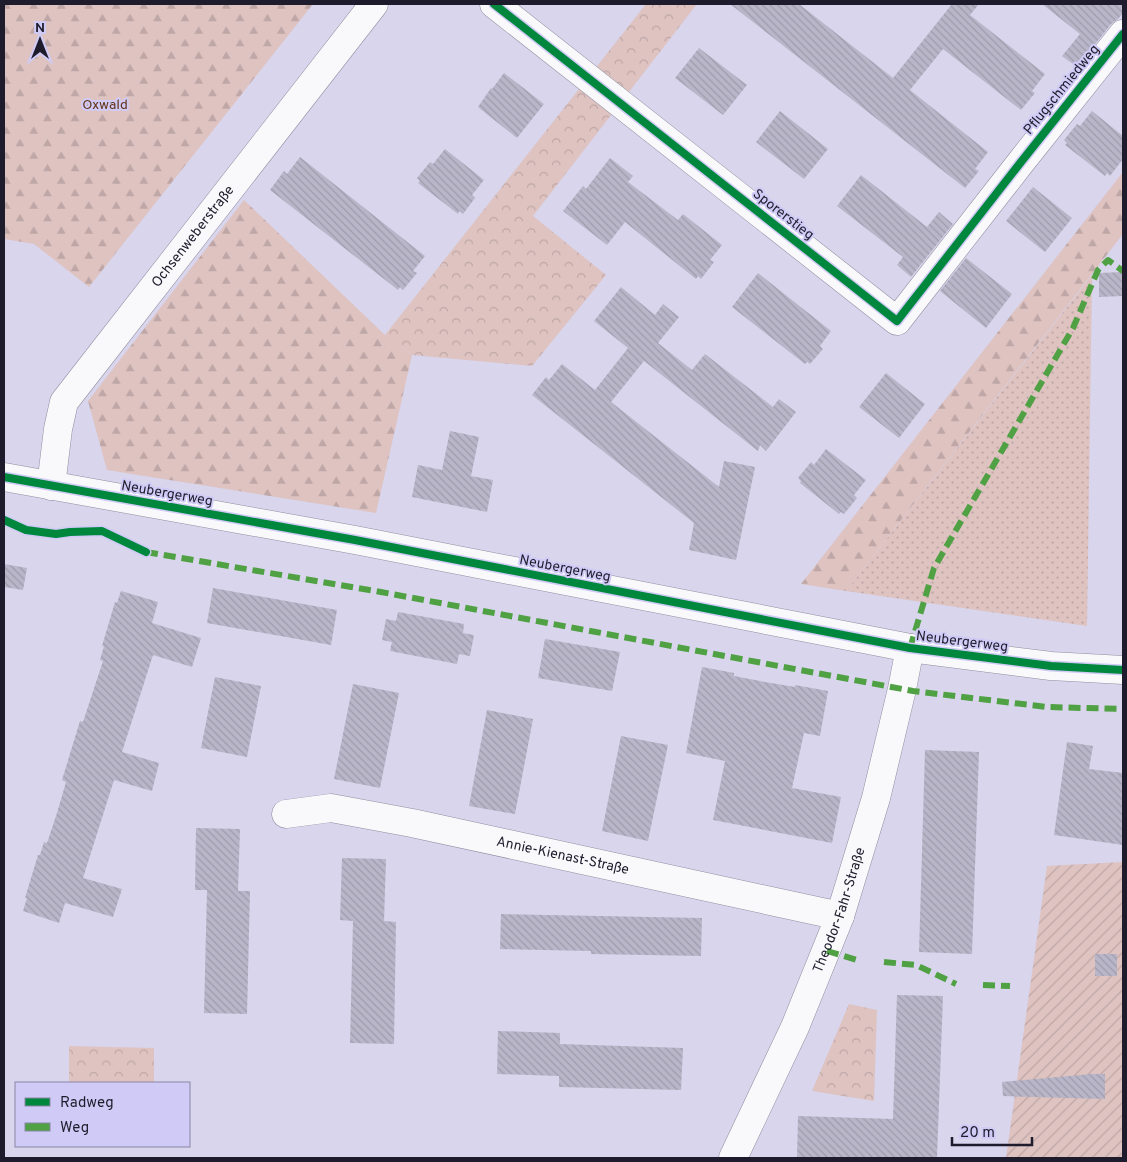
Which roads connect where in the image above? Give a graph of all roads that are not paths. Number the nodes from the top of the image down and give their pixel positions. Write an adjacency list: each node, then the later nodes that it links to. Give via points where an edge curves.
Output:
1 (374, 4): 6 (street, Ochsenweberstraße, via 64,402)
2 (494, 4): 4 (street, Sporerstieg, via 897,322)
3 (1123, 34): 4 (street, Pflugschmiedweg)
4 (1021, 162)
5 (4, 477): 6 (street, Neubergerweg)
6 (51, 486): 7 (street, Neubergerweg, via 355,540)
7 (910, 648): 8 (street, Neubergerweg, via 1051,666); 10 (street, Theodor-Fahr-Straße, via 876,798)
8 (1123, 670)
9 (286, 814): 10 (street, Annie-Kienast-Straße, via 331,808)
10 (840, 916): 11 (street, Theodor-Fahr-Straße, via 795,1027)
11 (733, 1158)

